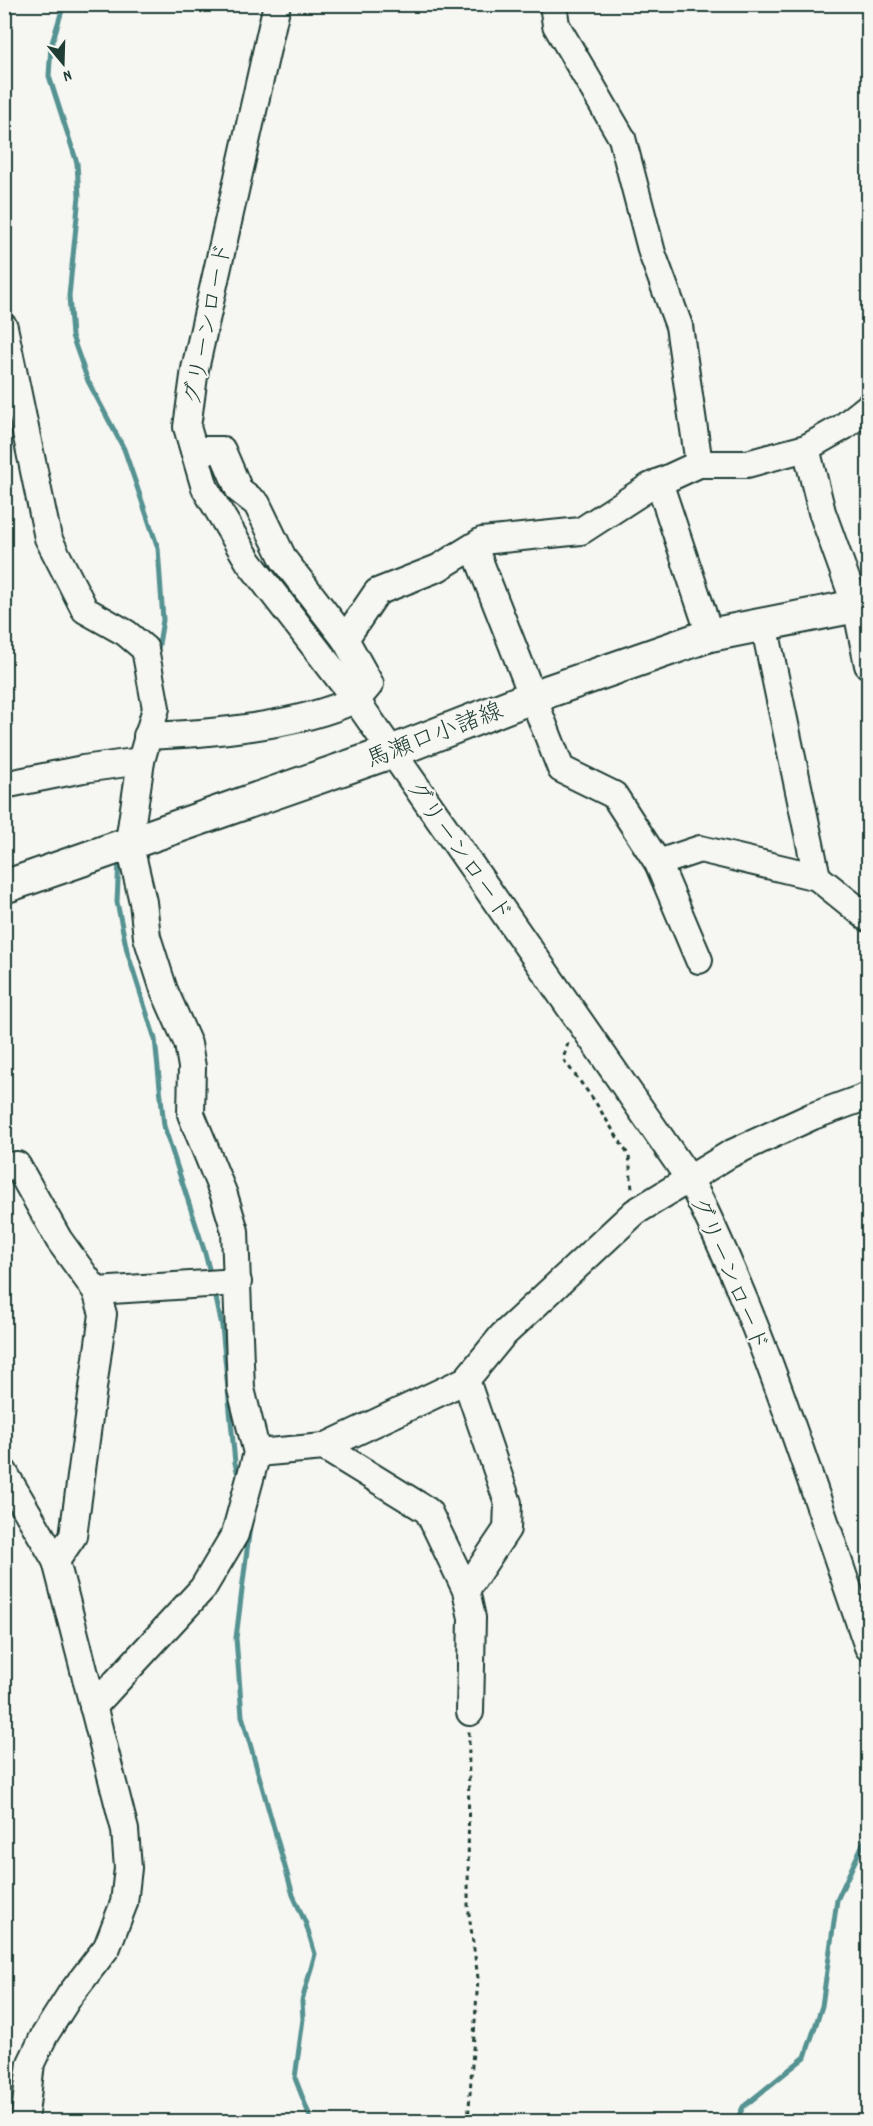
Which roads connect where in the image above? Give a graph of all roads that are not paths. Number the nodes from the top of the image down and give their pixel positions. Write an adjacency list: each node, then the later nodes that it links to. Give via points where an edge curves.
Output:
1 (277, 4): 6 (street, グリーンロード, via 195,369 187,427)
2 (553, 4): 7 (street, via 556,25 622,138 652,253 679,326)
3 (4, 327): 17 (street, via 48,538 85,610 126,633 145,649 156,708)
4 (868, 407): 5 (street)
5 (806, 448): 7 (street, via 747,464); 10 (street, via 822,512)
6 (194, 450): 13 (street, via 222,450 238,490 257,504 284,560); 16 (street, グリーンロード, via 205,488 249,562)
7 (699, 464): 8 (street)
8 (659, 482): 9 (street, via 581,531 482,541); 12 (street)
9 (474, 546): 13 (street, via 438,568 377,592); 15 (street)
10 (862, 603): 11 (main road, 馬瀬口小諸線); 14 (street)
11 (764, 624): 12 (main road, 馬瀬口小諸線); 23 (street)
12 (710, 635): 15 (main road, 馬瀬口小諸線)
13 (345, 639): 16 (street, via 370,684)
14 (868, 665)
15 (532, 698): 18 (main road, 馬瀬口小諸線); 22 (street, via 561,769 614,795)
16 (356, 700): 17 (street, via 299,718 203,734); 18 (street, グリーンロード)
17 (147, 736): 19 (street)
18 (391, 752): 21 (main road, 馬瀬口小諸線); 29 (street, グリーンロード)
19 (141, 761): 20 (street); 21 (street)
20 (4, 785)
21 (129, 842): 24 (main road, 馬瀬口小諸線); 30 (street, via 147,937 164,990 188,1044 192,1067 191,1114 235,1231)
22 (658, 863): 23 (street, via 700,849); 26 (street)
23 (817, 877): 25 (street)
24 (5, 886)
25 (868, 918)
26 (699, 960)
27 (868, 1096): 29 (street, via 730,1154)
28 (4, 1167): 31 (street, via 17,1165 59,1240)
29 (690, 1180): 32 (street, via 634,1212 502,1336); 38 (street, グリーンロード, via 722,1243 753,1322)
30 (238, 1282): 31 (street); 34 (street, via 241,1389)
31 (96, 1291): 36 (street, via 103,1314 73,1536)
32 (466, 1380): 33 (street); 37 (street, via 508,1503 507,1529)
33 (324, 1447): 34 (street); 37 (street, via 428,1511)
34 (257, 1454): 39 (street, via 235,1534 203,1588)
35 (4, 1472): 36 (street)
36 (56, 1561): 39 (street)
37 (466, 1590): 40 (street, via 472,1618)
38 (868, 1647)
39 (93, 1707): 41 (street, via 125,1830 128,1868 124,1903 107,1947 70,1995 31,2063)
40 (470, 1712)
41 (24, 2121)

